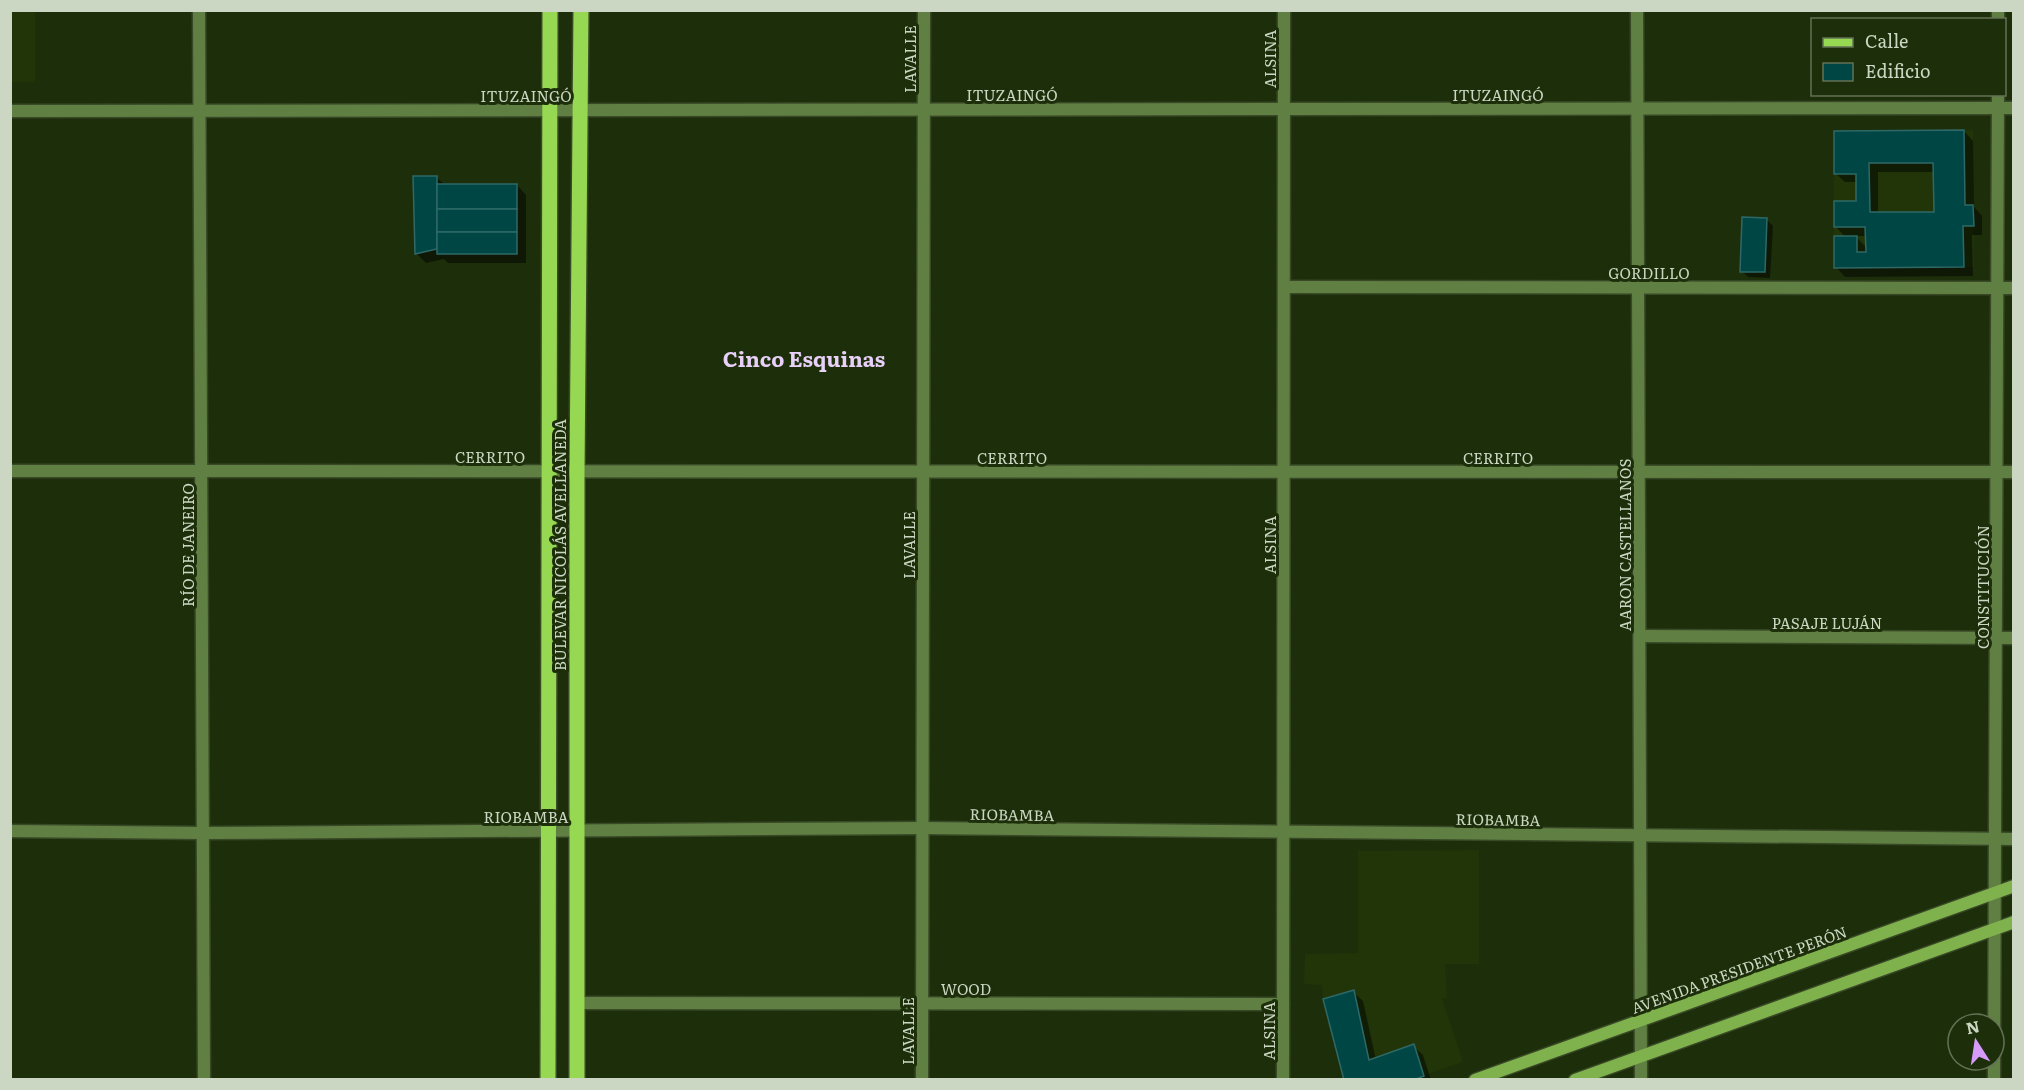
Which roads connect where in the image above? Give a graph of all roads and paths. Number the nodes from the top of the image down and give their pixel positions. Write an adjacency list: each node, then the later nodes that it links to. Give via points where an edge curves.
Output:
1 (199, 10): 16 (street, RÍO DE JANEIRO)
2 (550, 10): 13 (main road, BULEVAR NICOLÁS AVELLANEDA)
3 (581, 10): 14 (main road, BULEVAR NICOLÁS AVELLANEDA)
4 (924, 10): 11 (street, LAVALLE)
5 (1284, 10): 12 (street, ALSINA)
6 (1637, 10): 8 (street, AARON CASTELLANOS)
7 (1998, 96): 9 (street, CONSTITUCIÓN)
8 (1638, 108): 9 (street, ITUZAINGÓ); 12 (street, ITUZAINGÓ); 18 (street, AARON CASTELLANOS)
9 (1998, 108): 10 (street, ITUZAINGÓ); 19 (street, CONSTITUCIÓN)
10 (2013, 108)
11 (923, 109): 12 (street, ITUZAINGÓ); 14 (street, ITUZAINGÓ); 26 (street, LAVALLE)
12 (1284, 109): 17 (street, ALSINA)
13 (550, 110): 14 (street, ITUZAINGÓ); 16 (street, ITUZAINGÓ); 24 (main road, BULEVAR NICOLÁS AVELLANEDA)
14 (580, 110): 25 (main road, BULEVAR NICOLÁS AVELLANEDA)
15 (10, 111): 16 (street, ITUZAINGÓ)
16 (200, 111): 22 (street, RÍO DE JANEIRO)
17 (1284, 287): 18 (street, GORDILLO); 27 (street, ALSINA)
18 (1639, 287): 19 (street, GORDILLO); 28 (street, AARON CASTELLANOS)
19 (1998, 288): 20 (street, GORDILLO); 23 (street, CONSTITUCIÓN)
20 (2013, 288)
21 (10, 471): 22 (street, CERRITO)
22 (201, 471): 24 (street, CERRITO); 38 (street, RÍO DE JANEIRO)
23 (1997, 471): 28 (street, CERRITO); 29 (street, CERRITO); 31 (street, CONSTITUCIÓN)
24 (548, 472): 25 (street, CERRITO); 34 (main road, BULEVAR NICOLÁS AVELLANEDA)
25 (576, 472): 26 (street, CERRITO); 36 (main road, BULEVAR NICOLÁS AVELLANEDA)
26 (923, 472): 27 (street, CERRITO); 33 (street, LAVALLE)
27 (1284, 472): 28 (street, CERRITO); 37 (street, ALSINA)
28 (1639, 472): 30 (street, AARON CASTELLANOS)
29 (2013, 472)
30 (1640, 636): 31 (street, PASAJE LUJÁN); 39 (street, AARON CASTELLANOS)
31 (1997, 638): 32 (street, PASAJE LUJÁN); 40 (street, CONSTITUCIÓN)
32 (2013, 638)
33 (922, 828): 36 (street, RIOBAMBA); 37 (street, RIOBAMBA); 47 (street, LAVALLE)
34 (548, 830): 36 (street, RIOBAMBA); 38 (street, RIOBAMBA); 52 (main road, BULEVAR NICOLÁS AVELLANEDA)
35 (10, 831): 38 (street, RIOBAMBA)
36 (577, 831): 46 (main road, BULEVAR NICOLÁS AVELLANEDA)
37 (1284, 832): 39 (street, RIOBAMBA); 48 (street, ALSINA)
38 (203, 833): 51 (street, RÍO DE JANEIRO)
39 (1641, 836): 40 (street, RIOBAMBA); 49 (street, AARON CASTELLANOS)
40 (1996, 839): 41 (street, RIOBAMBA); 43 (street, CONSTITUCIÓN)
41 (2013, 839)
42 (2013, 886): 43 (main road, AVENIDA PRESIDENTE PERÓN)
43 (1995, 892): 45 (street, CONSTITUCIÓN); 49 (main road, AVENIDA PRESIDENTE PERÓN)
44 (2013, 922): 45 (main road)
45 (1995, 929): 50 (main road); 59 (street, CONSTITUCIÓN)
46 (577, 1003): 47 (street, WOOD); 53 (main road, BULEVAR NICOLÁS AVELLANEDA)
47 (922, 1003): 48 (street, WOOD); 54 (street, LAVALLE)
48 (1283, 1004): 55 (street, ALSINA)
49 (1642, 1020): 50 (street, AARON CASTELLANOS); 56 (main road, AVENIDA PRESIDENTE PERÓN)
50 (1641, 1056): 57 (main road); 58 (street, AARON CASTELLANOS)
51 (204, 1080)
52 (548, 1080)
53 (577, 1080)
54 (922, 1080)
55 (1283, 1080)
56 (1475, 1080)
57 (1575, 1080)
58 (1641, 1080)
59 (1994, 1080)

